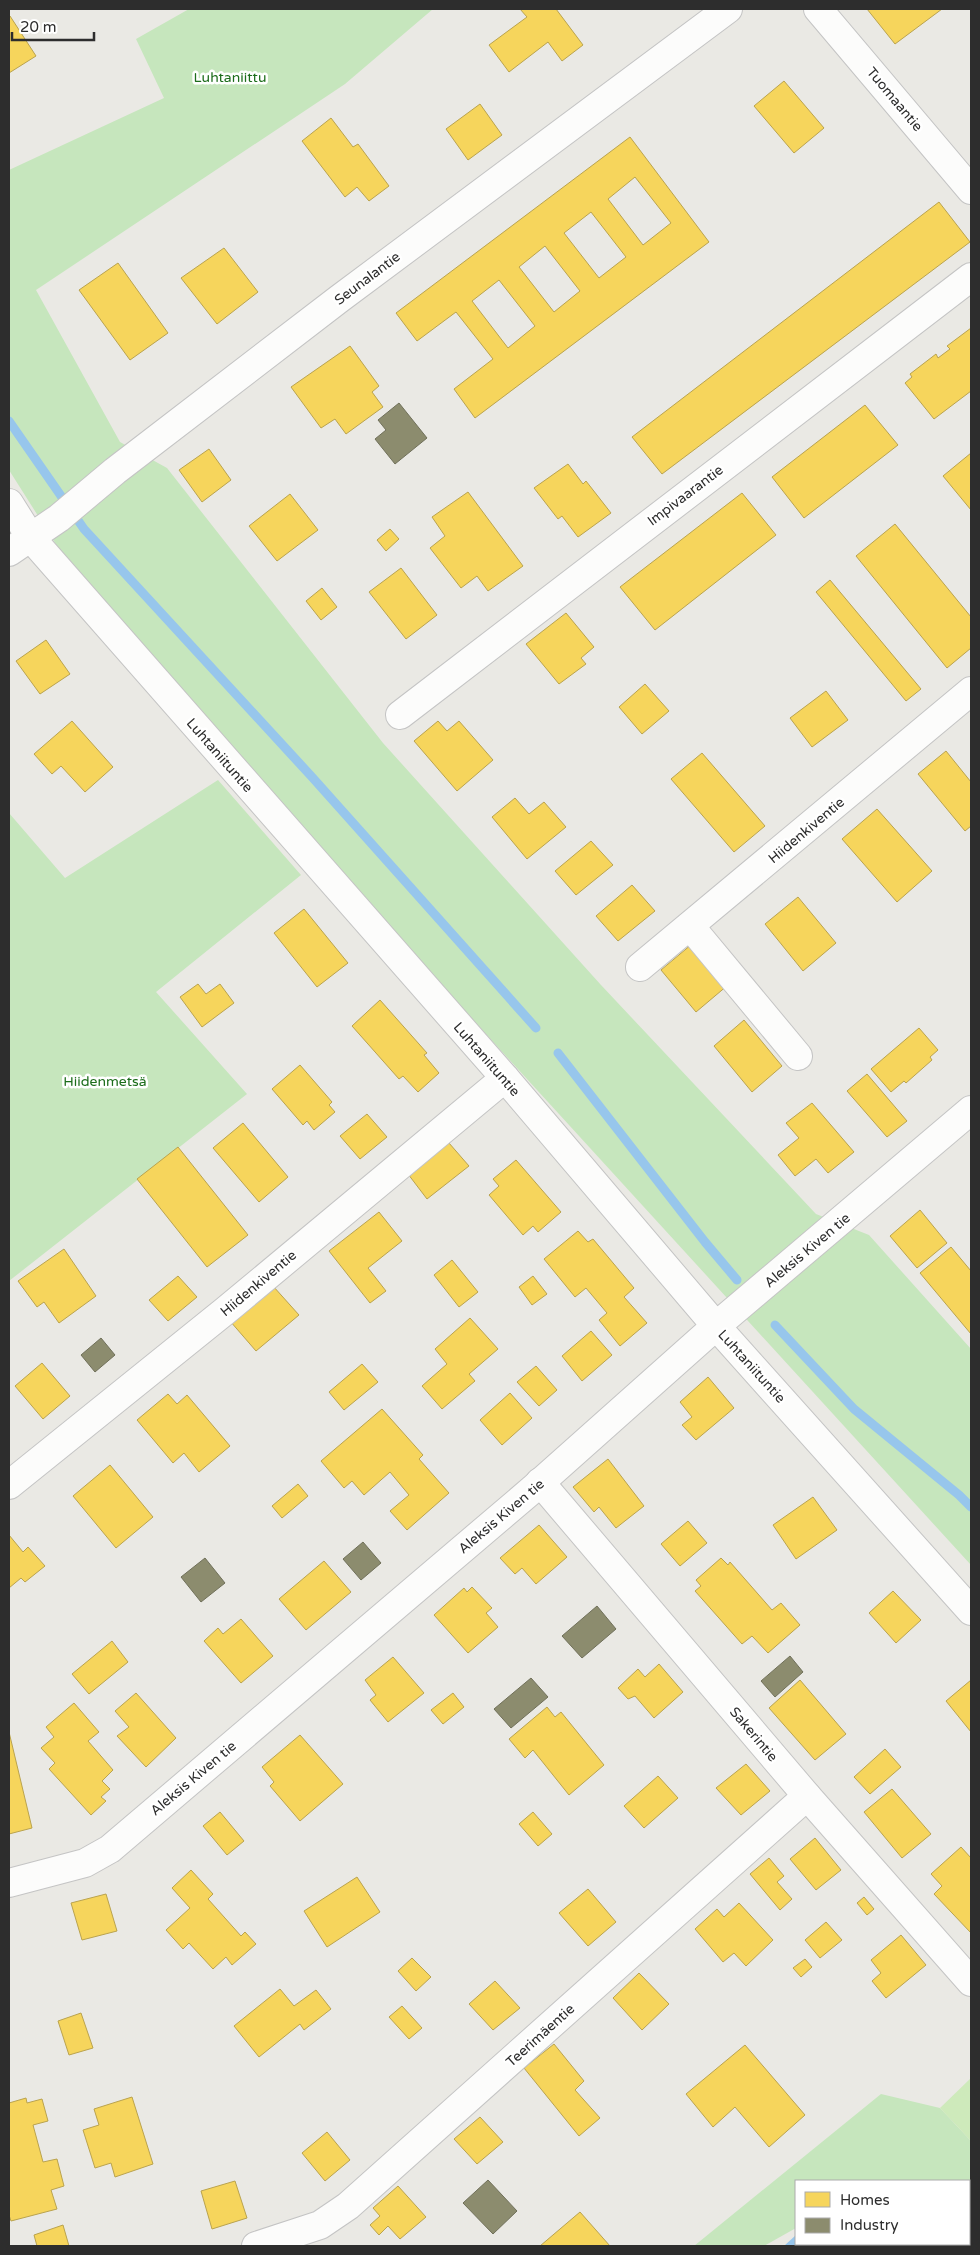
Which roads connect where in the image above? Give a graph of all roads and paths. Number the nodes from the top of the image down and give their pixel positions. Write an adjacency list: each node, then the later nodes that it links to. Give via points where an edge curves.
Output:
1 (728, 9): 6 (street, Seunalantie, via 331,305)
2 (818, 9): 3 (street, Tuomaantie)
3 (971, 190)
4 (971, 278): 8 (street, Impivaarantie)
5 (9, 503): 6 (street, Luhtaniituntie)
6 (20, 545): 12 (street, Luhtaniituntie)
7 (971, 691): 9 (street, Hiidenkiventie)
8 (400, 714)
9 (690, 926): 10 (street, Hiidenkiventie); 11 (street)
10 (640, 967)
11 (798, 1056)
12 (505, 1078): 14 (street, Luhtaniituntie); 16 (street, Hiidenkiventie, via 225,1311)
13 (971, 1110): 14 (street, Aleksis Kiven tie)
14 (716, 1326): 15 (street, Aleksis Kiven tie); 17 (street, Luhtaniituntie)
15 (540, 1482): 18 (street, Sakerintie); 19 (street, Aleksis Kiven tie, via 110,1849 86,1863)
16 (9, 1485)
17 (971, 1611)
18 (807, 1796): 20 (street, Sakerintie); 21 (street, Teerimäentie, via 348,2206 320,2224)
19 (9, 1883)
20 (971, 1982)
21 (256, 2246)

